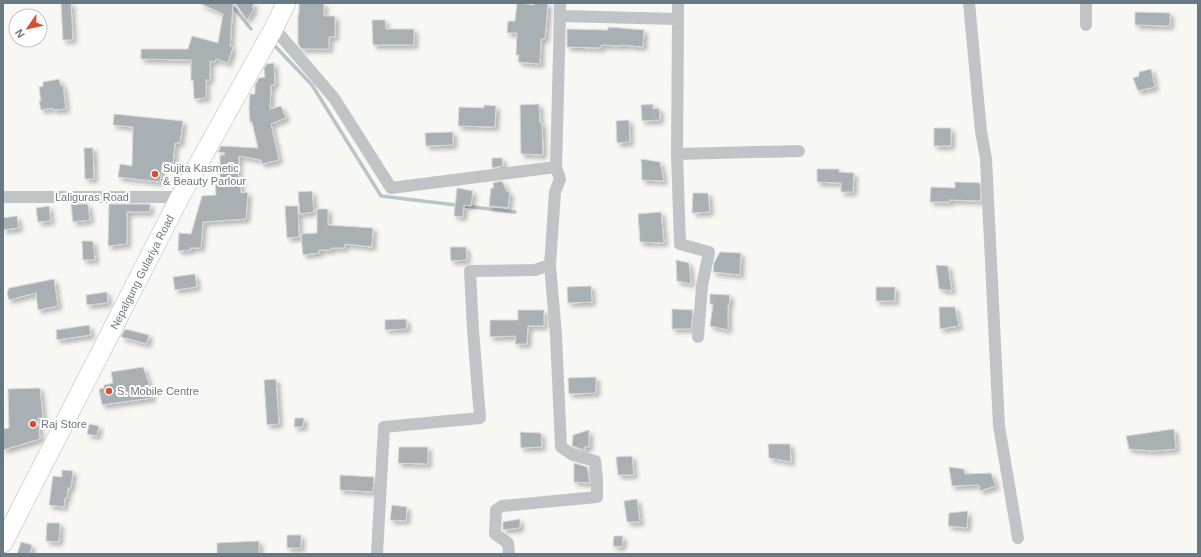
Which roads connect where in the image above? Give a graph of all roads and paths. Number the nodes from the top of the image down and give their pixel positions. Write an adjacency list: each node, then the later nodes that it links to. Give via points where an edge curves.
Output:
1 (286, 3): 9 (main road, Nepalgung Gulariya Road)
2 (560, 3): 6 (street)
3 (678, 3): 7 (street)
4 (969, 3): 17 (street, via 986,158 999,426)
5 (1086, 3): 8 (street)
6 (560, 16): 7 (street); 12 (street)
7 (678, 19): 11 (street)
8 (1086, 25)
9 (274, 28): 12 (street, via 334,98 391,188); 14 (main road, Nepalgung Gulariya Road)
10 (799, 151): 11 (street)
11 (677, 154): 16 (street, via 680,244 709,252 702,286)
12 (556, 167): 15 (street, via 560,179 555,192)
13 (3, 197): 14 (street, Laliguras Road)
14 (180, 197): 18 (main road, Nepalgung Gulariya Road)
15 (550, 265): 19 (street, via 535,270 470,271 480,418 384,427); 20 (street, via 561,447 595,461 597,497 502,506 496,510 495,534 508,543)
16 (698, 337)
17 (1018, 538)
18 (3, 543)
19 (377, 554)
20 (509, 554)

